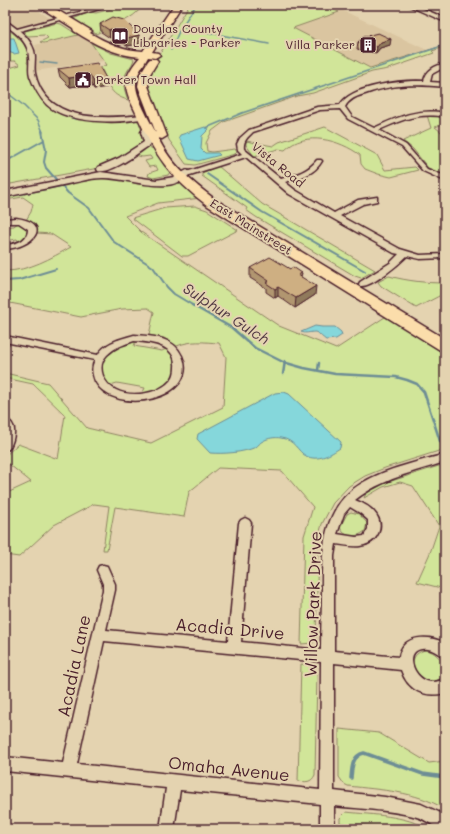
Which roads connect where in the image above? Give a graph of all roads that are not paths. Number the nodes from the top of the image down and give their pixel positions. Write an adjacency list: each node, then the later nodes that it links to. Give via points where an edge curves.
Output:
1 (111, 5): 6 (street)
2 (178, 5): 10 (main road)
3 (186, 5): 10 (main road)
4 (410, 5): 7 (street)
5 (43, 6): 6 (main road)
6 (64, 19): 9 (street); 10 (main road, via 94,40 122,51)
7 (445, 20)
8 (5, 22): 9 (street)
9 (16, 31): 16 (street, via 29,45 33,56 32,72 39,90 54,106 67,113 87,118)
10 (157, 50): 16 (main road, East Mainstreet, via 136,69 131,82 132,91); 21 (main road, East Mainstreet, via 145,74 144,88 164,142)
11 (445, 65): 12 (street, via 430,72)
12 (427, 83): 13 (street); 14 (street, via 386,85 351,97 344,101)
13 (445, 85)
14 (342, 107): 17 (street, via 348,116); 18 (street, Vista Road, via 319,108 251,131 240,142 241,150)
15 (445, 114): 17 (street, via 413,113)
16 (145, 122): 20 (street, via 147,143 126,158); 21 (main road, East Mainstreet, via 159,152)
17 (374, 130): 23 (street, via 406,147 425,170)
18 (246, 155): 21 (street); 24 (street, Vista Road)
19 (319, 161): 24 (street, via 316,167 305,173)
20 (101, 169): 21 (street, via 147,179); 22 (street)
21 (181, 175): 22 (street, via 152,184 105,175); 34 (main road, East Mainstreet); 37 (main road, East Mainstreet, via 212,203)
22 (71, 178): 25 (street)
23 (445, 179)
24 (278, 182): 29 (street, Vista Road)
25 (43, 183): 26 (street); 27 (street)
26 (5, 187)
27 (5, 194)
28 (374, 199): 29 (street, via 361,202)
29 (334, 216): 32 (street, Vista Road)
30 (5, 221): 31 (street, via 26,222 33,232 23,243)
31 (5, 248)
32 (404, 254): 33 (street, Vista Road, via 424,258); 34 (street, via 393,265)
33 (445, 256)
34 (363, 284): 35 (main road, East Mainstreet)
35 (445, 335)
36 (5, 339): 38 (street)
37 (445, 346)
38 (99, 358): 38 (street, via 96,372 102,385 112,392 130,397 145,397 164,391 177,379 181,369 180,358 173,349 163,342 149,338 119,342 107,349)
39 (5, 422): 40 (street, via 10,435)
40 (5, 446)
41 (442, 459): 42 (street, Willow Park Drive, via 377,480)
42 (348, 500): 44 (street, Willow Park Drive, via 335,519); 44 (street, via 373,519 373,533 361,541 350,542)
43 (245, 524): 47 (street)
44 (330, 538): 49 (street, Willow Park Drive)
45 (103, 570): 46 (street, Acadia Lane, via 109,590)
46 (99, 635): 47 (street, Acadia Drive); 53 (street, Acadia Lane)
47 (234, 647): 49 (street, Acadia Drive)
48 (445, 651): 50 (street, via 432,644 416,644 406,654)
49 (328, 656): 50 (street, Acadia Drive); 55 (street, Willow Park Drive)
50 (405, 664): 51 (street, via 409,675 418,684 430,689)
51 (445, 686)
52 (5, 764): 53 (street, Omaha Avenue)
53 (69, 770): 54 (street, Omaha Avenue)
54 (174, 782): 55 (street, Omaha Avenue); 57 (street)
55 (327, 797): 56 (street, Omaha Avenue, via 414,809); 58 (street, Willow Park Drive)
56 (445, 823)
57 (167, 829)
58 (327, 829)

